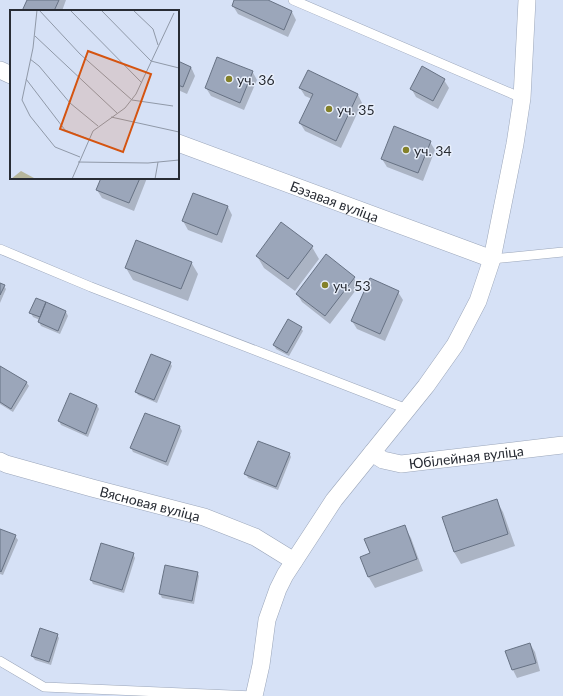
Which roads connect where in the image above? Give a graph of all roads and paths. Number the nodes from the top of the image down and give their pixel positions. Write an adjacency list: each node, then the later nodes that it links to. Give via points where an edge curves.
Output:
1 (293, 0): 5 (lane)
2 (527, 0): 5 (street)
3 (0, 70): 4 (street)
4 (10, 75)
5 (522, 98): 9 (street)
6 (179, 143): 9 (street, Бэзавая вуліца)
7 (0, 249): 10 (lane, via 98,290)
8 (563, 252): 9 (lane)
9 (492, 259): 10 (street, via 478,301 454,345)
10 (407, 409): 12 (street)
11 (563, 445): 12 (street, Юбілейная вуліца, via 401,464 383,460)
12 (372, 453): 14 (street, via 334,500)
13 (0, 461): 14 (street, Вясновая вуліца, via 204,517 256,537)
14 (294, 562): 16 (street, via 278,589 267,620)
15 (0, 661): 16 (lane, via 44,687)
16 (254, 696)

